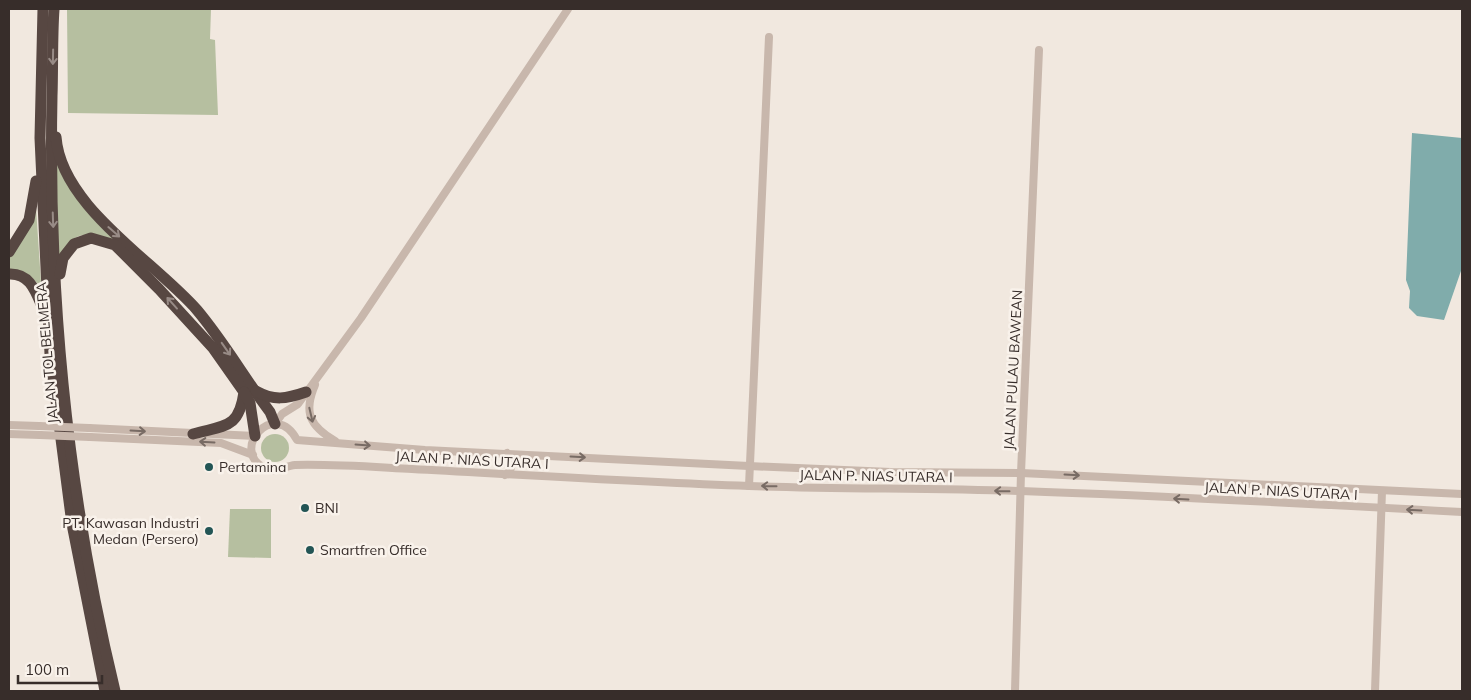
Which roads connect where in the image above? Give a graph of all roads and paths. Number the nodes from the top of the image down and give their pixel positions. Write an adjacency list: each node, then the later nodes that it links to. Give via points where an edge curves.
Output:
1 (43, 9): 7 (highway, JALAN TOL BELMERA)
2 (54, 9): 6 (highway, JALAN TOL BELMERA, one-way to 6)
3 (568, 9): 11 (street)
4 (769, 36): 22 (street)
5 (1039, 50): 23 (street, JALAN PULAU BAWEAN)
6 (52, 98): 10 (highway, JALAN TOL BELMERA, one-way to 10); 12 (highway, one-way to 12, via 61,163 80,197 196,310)
7 (40, 138): 8 (highway, via 32,211 24,232); 10 (highway, JALAN TOL BELMERA)
8 (9, 252)
9 (9, 274): 10 (highway, via 20,274 34,286)
10 (52, 316): 12 (highway, one-way to 10, via 159,289 115,245 91,238 74,244 62,258); 31 (highway, JALAN TOL BELMERA, via 54,390 72,524); 32 (highway, JALAN TOL BELMERA, via 85,551)
11 (319, 376): 13 (street); 19 (street, one-way to 19, via 311,395 310,415 321,432)
12 (248, 390): 13 (highway, via 279,399); 14 (highway, via 270,412); 17 (highway, via 240,414 234,421); 18 (highway)
13 (306, 392): 14 (street, via 298,404 282,414)
14 (275, 424): 18 (street, via 263,427); 19 (street, JALAN P. NIAS UTARA I, via 288,428 297,440)
15 (9, 425): 17 (street, one-way to 17, bridge)
16 (9, 434): 21 (street, one-way to 16, bridge, via 221,443)
17 (193, 434): 18 (street)
18 (255, 436): 21 (street)
19 (338, 443): 20 (street, JALAN P. NIAS UTARA I, one-way to 20)
20 (507, 453): 22 (street, JALAN P. NIAS UTARA I, one-way to 22); 24 (street, via 512,464)
21 (253, 455): 24 (street, JALAN P. NIAS UTARA I, via 269,470 290,465 367,466)
22 (749, 466): 23 (street, JALAN P. NIAS UTARA I, via 891,472); 25 (street)
23 (1021, 472): 26 (street, JALAN PULAU BAWEAN); 27 (street, JALAN P. NIAS UTARA I, one-way to 27)
24 (504, 475): 25 (street, JALAN P. NIAS UTARA I)
25 (749, 486): 26 (street, JALAN P. NIAS UTARA I, one-way to 25)
26 (1020, 491): 29 (street, JALAN P. NIAS UTARA I, one-way to 26); 33 (street, JALAN PULAU BAWEAN)
27 (1382, 491): 28 (street, JALAN P. NIAS UTARA I); 29 (street)
28 (1462, 494)
29 (1382, 508): 30 (street, JALAN P. NIAS UTARA I, one-way to 29); 34 (street)
30 (1462, 512)
31 (105, 691)
32 (114, 691)
33 (1015, 691)
34 (1375, 691)

